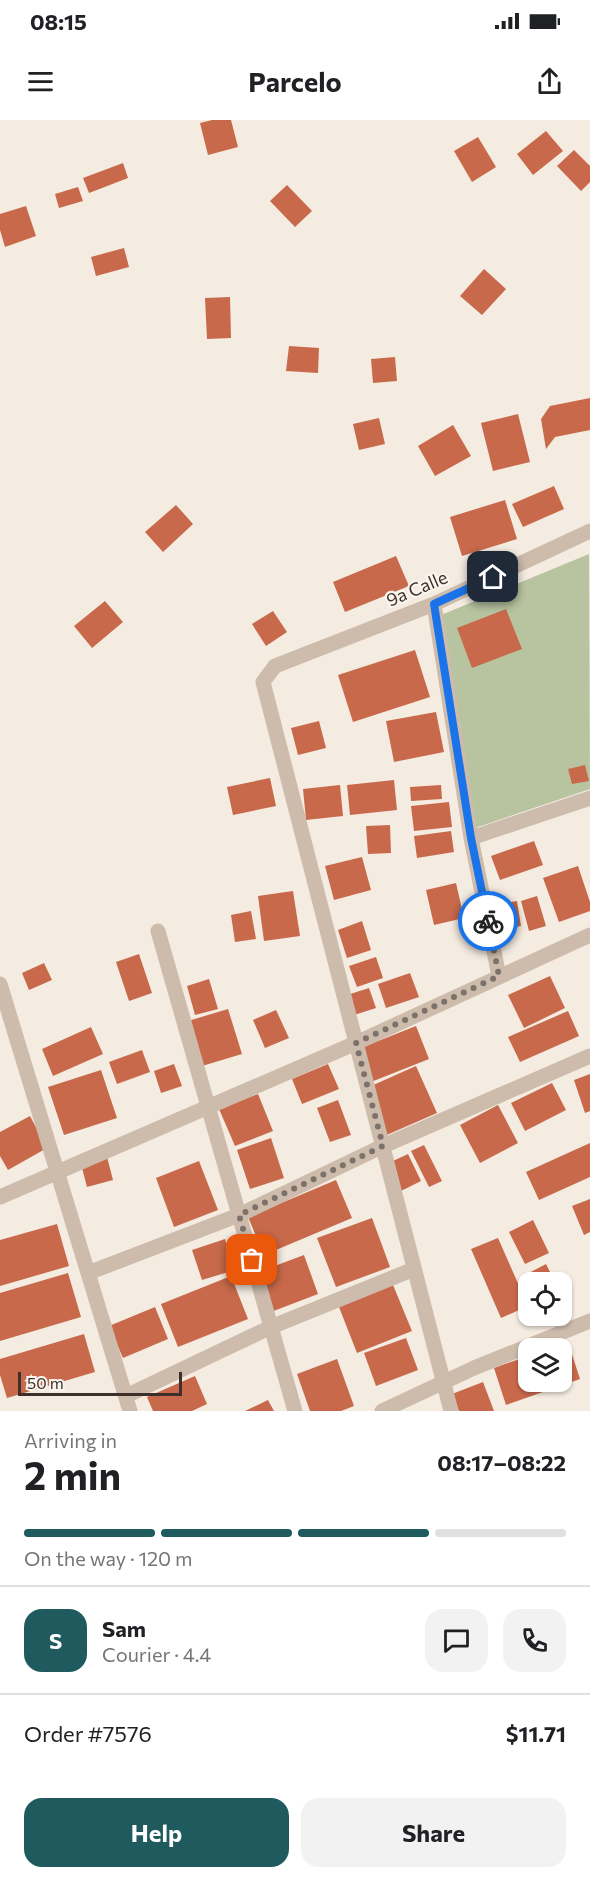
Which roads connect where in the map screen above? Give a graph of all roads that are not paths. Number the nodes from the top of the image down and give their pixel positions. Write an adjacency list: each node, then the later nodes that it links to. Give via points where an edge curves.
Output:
1 (590, 531): 2 (street, 9a Calle)
2 (434, 604): 4 (street); 9 (street, 9a Calle, via 275,666 263,682)
3 (590, 798): 4 (street)
4 (471, 838): 7 (street)
5 (158, 931): 11 (street)
6 (590, 935): 7 (street)
7 (499, 976): 9 (street)
8 (0, 984): 13 (street)
9 (356, 1043): 11 (street); 12 (street)
10 (590, 1056): 12 (street)
11 (208, 1106): 13 (street); 15 (street)
12 (383, 1146): 15 (street); 16 (street)
13 (58, 1172): 14 (street); 17 (street)
14 (0, 1197)
15 (239, 1215): 17 (street); 19 (street)
16 (414, 1269): 19 (street); 20 (street)
17 (88, 1273): 21 (street)
18 (590, 1321): 20 (street)
19 (271, 1327): 21 (street); 23 (street)
20 (444, 1383): 24 (street); 25 (street)
21 (126, 1396): 22 (street)
22 (130, 1411)
23 (295, 1411)
24 (382, 1411)
25 (451, 1411)

